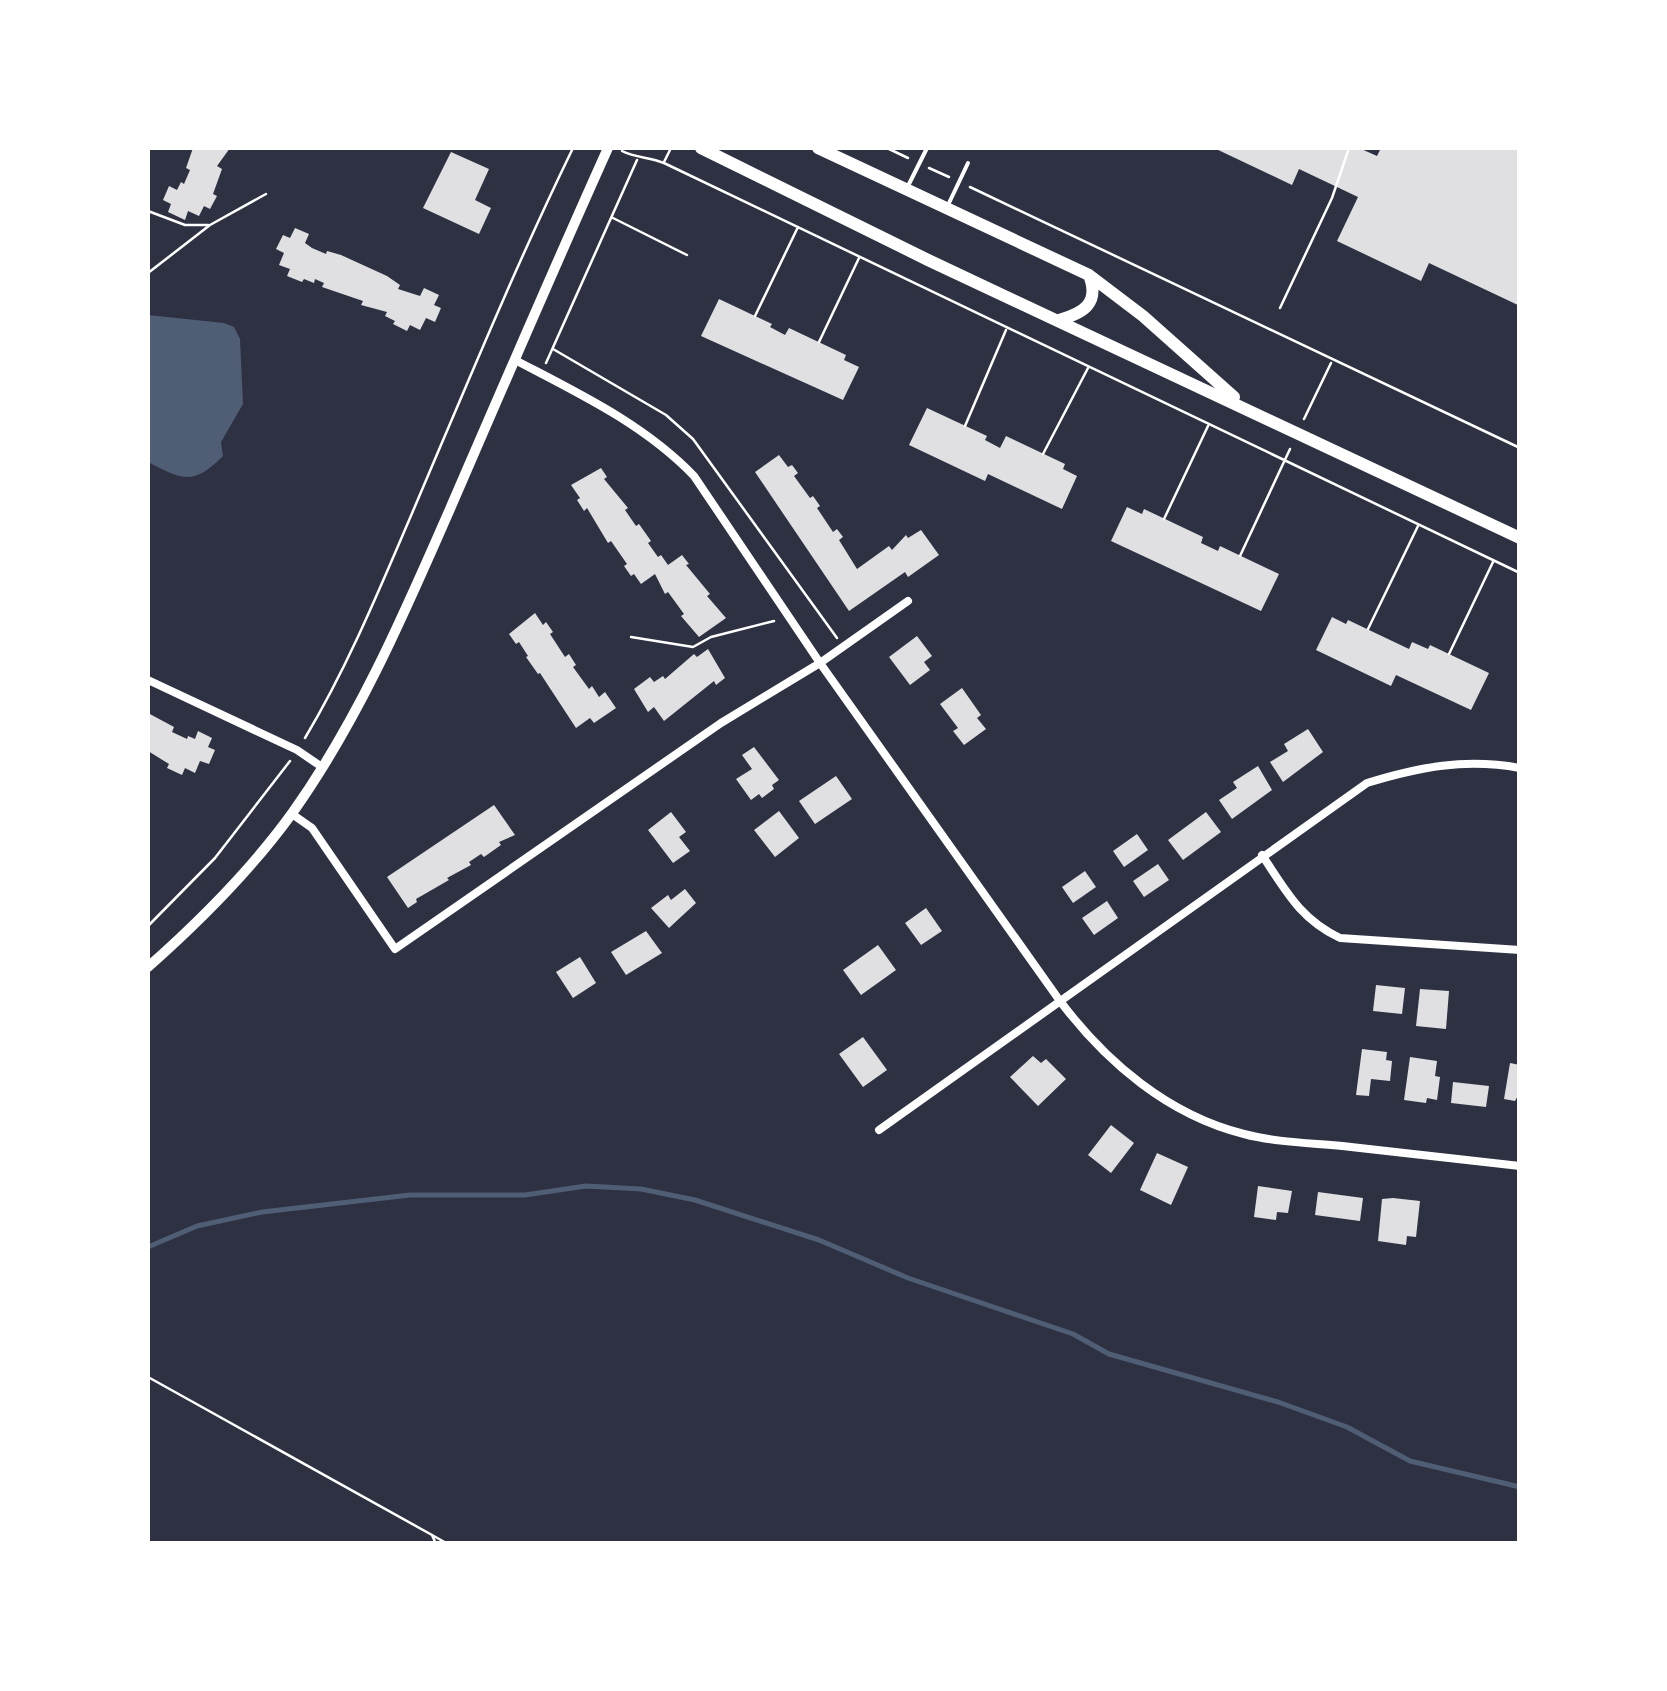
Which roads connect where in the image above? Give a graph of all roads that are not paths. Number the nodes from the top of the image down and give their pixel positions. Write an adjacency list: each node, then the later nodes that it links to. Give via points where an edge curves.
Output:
1 (610, 148): 10 (street)
2 (702, 148): 9 (main road)
3 (818, 148): 6 (main road)
4 (927, 148): 6 (lane)
5 (968, 164): 7 (lane)
6 (907, 188): 7 (main road)
7 (947, 208): 8 (main road)
8 (1089, 275): 9 (main road, via 1091,304); 11 (main road)
9 (1059, 320): 11 (main road)
10 (515, 360): 14 (street, via 630,422 674,456); 16 (street, via 377,670)
11 (1243, 406): 12 (main road)
12 (1520, 538)
13 (908, 601): 14 (street)
14 (820, 663): 18 (street, via 720,723 394,949 312,828); 22 (street)
15 (148, 680): 16 (street)
16 (322, 767): 18 (street)
17 (1520, 768): 19 (street, via 1450,763 1366,782)
18 (292, 814): 21 (street)
19 (1262, 856): 20 (street, via 1298,908 1340,938); 22 (street)
20 (1520, 950)
21 (148, 967)
22 (1060, 1001): 23 (street); 24 (street, via 1104,1054 1160,1098 1197,1117 1245,1134)
23 (879, 1130)
24 (1520, 1166)

